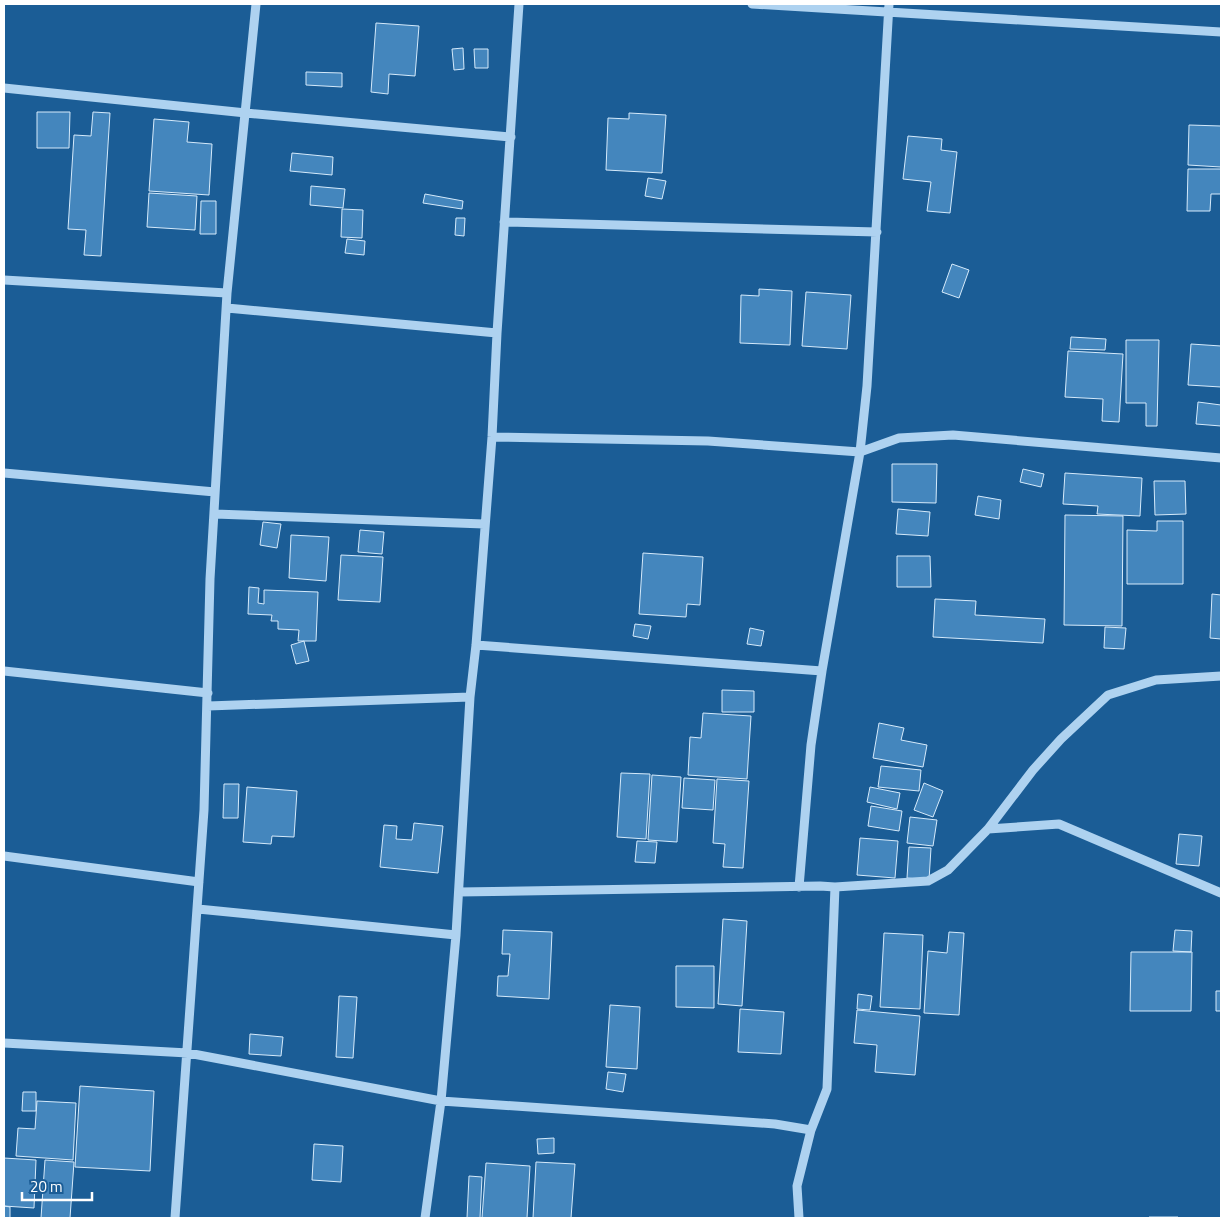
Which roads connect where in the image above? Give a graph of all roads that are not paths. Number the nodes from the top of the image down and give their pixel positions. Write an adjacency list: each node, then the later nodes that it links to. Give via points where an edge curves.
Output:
1 (256, 4): 7 (street)
2 (519, 4): 8 (street)
3 (752, 4): 4 (street)
4 (889, 8): 5 (street); 10 (street)
5 (1221, 32)
6 (4, 88): 7 (street)
7 (246, 113): 8 (street); 12 (street)
8 (510, 137): 9 (street)
9 (504, 222): 10 (street); 14 (street)
10 (877, 232): 16 (street)
11 (4, 280): 12 (street)
12 (227, 294): 13 (street)
13 (227, 308): 14 (street); 19 (street)
14 (497, 333): 15 (street)
15 (492, 437): 16 (street, via 708,441); 21 (street)
16 (860, 452): 17 (street, via 899,438 953,434); 24 (street)
17 (1221, 458)
18 (4, 473): 19 (street)
19 (214, 492): 20 (street)
20 (215, 514): 21 (street); 26 (street)
21 (484, 524): 22 (street)
22 (476, 645): 24 (street); 27 (street)
23 (4, 671): 26 (street)
24 (822, 672): 32 (street, via 811,744)
25 (1221, 676): 29 (street, via 1156,680 1108,695 1038,764)
26 (208, 693): 28 (street)
27 (470, 697): 28 (street); 34 (street)
28 (208, 706): 31 (street)
29 (988, 828): 33 (street, via 948,870 928,881); 35 (street, via 1059,824)
30 (4, 856): 31 (street)
31 (199, 882): 36 (street)
32 (799, 887): 33 (street); 34 (street)
33 (835, 887): 41 (street, via 827,1089)
34 (459, 892): 37 (street)
35 (1221, 893)
36 (198, 909): 37 (street); 39 (street)
37 (456, 935): 40 (street)
38 (4, 1043): 39 (street)
39 (188, 1053): 40 (street); 42 (street)
40 (441, 1100): 41 (street, via 775,1124); 43 (street)
41 (811, 1130): 44 (street, via 797,1186)
42 (175, 1218)
43 (425, 1218)
44 (799, 1218)

